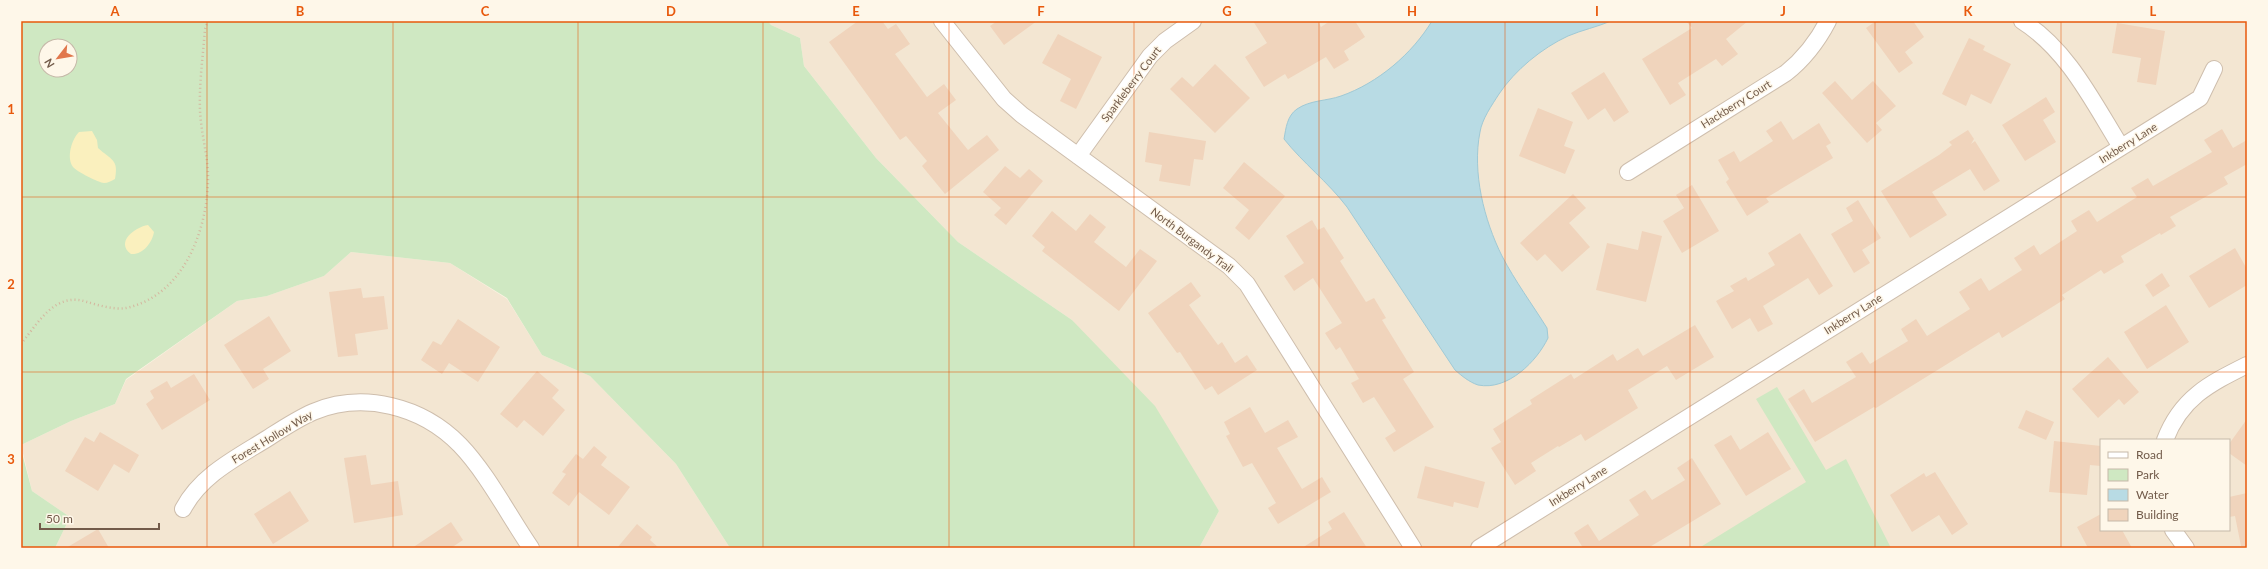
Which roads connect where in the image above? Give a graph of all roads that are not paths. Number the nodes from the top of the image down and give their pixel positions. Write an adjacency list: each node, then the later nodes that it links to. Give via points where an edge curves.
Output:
1 (942, 21): 7 (street, North Burgandy Trail, via 1004,99)
2 (1192, 21): 7 (street, Sparkleberry Court, via 1150,56)
3 (1828, 21): 8 (street, Hackberry Court, via 1803,60 1786,73)
4 (2022, 21): 6 (street, via 2051,43 2067,62)
5 (2214, 69): 6 (street, Inkberry Lane, via 2200,98)
6 (2121, 147): 15 (street, Inkberry Lane)
7 (1078, 156): 14 (street, North Burgandy Trail, via 1230,266 1247,284)
8 (1628, 172)
9 (2247, 365): 10 (street, via 2215,380 2193,397 2175,418)
10 (2165, 439)
11 (183, 509): 13 (street, Forest Hollow Way, via 191,494 202,482 284,428 331,406 370,402 409,411 445,432 460,445)
12 (2174, 531): 16 (street)
13 (531, 548)
14 (1413, 548)
15 (1479, 548)
16 (2186, 548)

